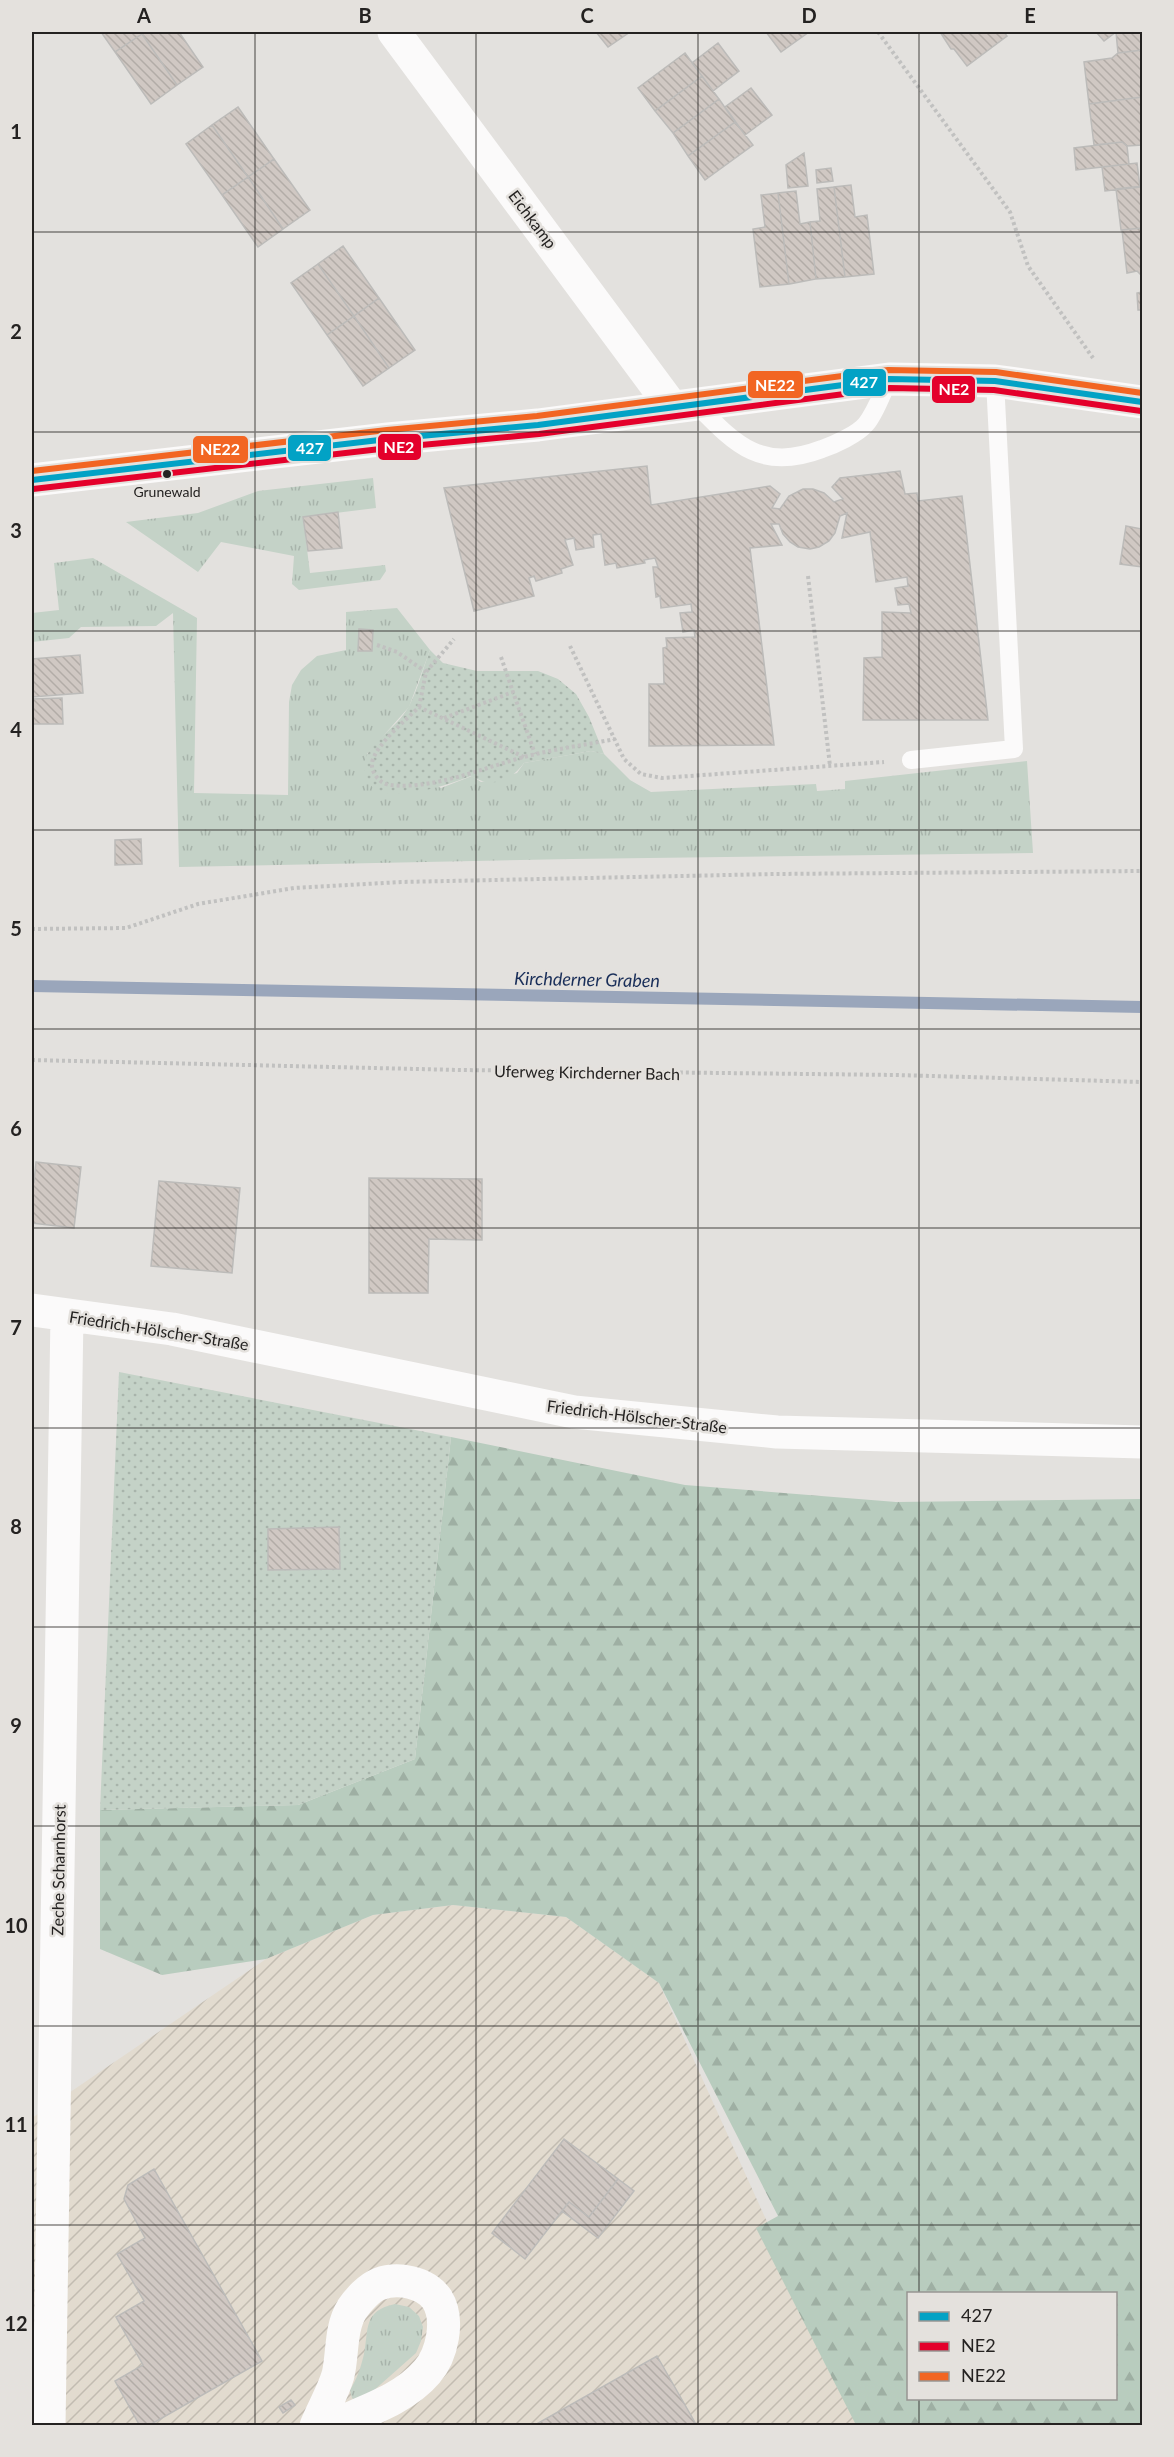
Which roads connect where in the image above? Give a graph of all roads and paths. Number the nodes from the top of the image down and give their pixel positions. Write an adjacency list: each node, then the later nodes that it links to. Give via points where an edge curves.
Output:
1 (394, 32): 7 (street, Eichkamp)
2 (878, 32): 3 (path, via 1010,212 1028,266)
3 (1097, 363)
4 (889, 379): 5 (street); 7 (street); 7 (lane, via 866,425 834,445 804,456 763,457 730,439)
5 (995, 381): 6 (street); 21 (lane, via 1014,749)
6 (1143, 402)
7 (684, 405): 8 (street, via 538,425)
8 (32, 480)
9 (808, 576): 22 (path)
10 (454, 639): 14 (path)
11 (377, 645): 14 (path, via 397,652)
12 (570, 646): 18 (path)
13 (501, 657): 15 (path)
14 (426, 672): 16 (path)
15 (513, 693): 17 (path); 19 (path)
16 (419, 707): 17 (path); 20 (path, via 375,756 372,764 376,778 388,786 435,784)
17 (443, 718): 20 (path)
18 (615, 739): 19 (path); 22 (path, via 624,759 641,774 662,778)
19 (535, 754): 20 (path)
20 (524, 757)
21 (911, 760): 22 (path)
22 (830, 766)
23 (1143, 871): 24 (path, via 389,883 294,888 198,904 126,928)
24 (32, 928)
25 (32, 1060): 26 (path, Uferweg Kirchderner Bach)
26 (1143, 1082)
27 (32, 1310): 28 (street, Friedrich-Hölscher-Straße)
28 (68, 1315): 29 (street, Friedrich-Hölscher-Straße, via 172,1329 574,1412 777,1432); 30 (street, Zeche Scharnhorst)
29 (1143, 1442)
30 (41, 2361): 31 (street, Zeche Scharnhorst)
31 (49, 2426)
32 (316, 2426): 33 (street, via 337,2376 351,2310 377,2284 397,2280 420,2285 437,2300 443,2319 442,2340 427,2372 396,2398)
33 (332, 2426)

